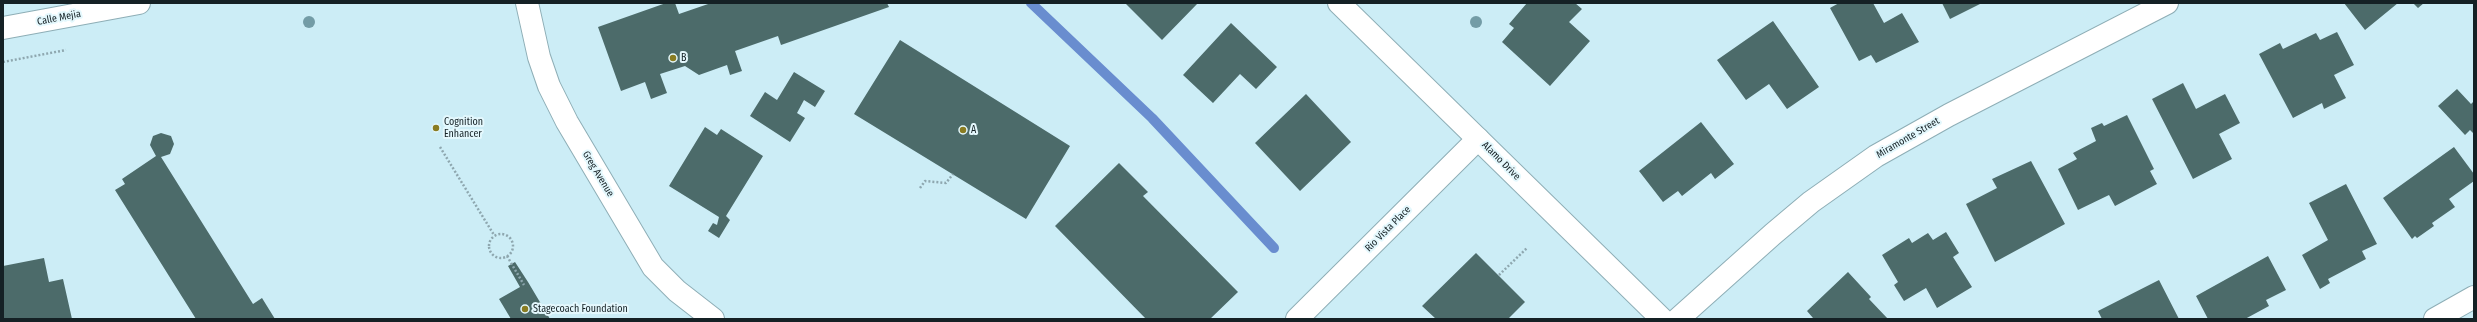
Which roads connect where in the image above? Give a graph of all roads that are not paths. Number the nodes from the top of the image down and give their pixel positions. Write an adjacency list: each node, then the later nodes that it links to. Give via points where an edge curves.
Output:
1 (139, 3): 5 (street, Calle Mejia)
2 (526, 3): 8 (street, Greg Avenue, via 542,64 567,122 653,267 677,291)
3 (1339, 3): 6 (street, Alamo Drive)
4 (2167, 3): 11 (street, Miramonte Street, via 1949,114 1876,156 1811,202)
5 (3, 28)
6 (1478, 139): 9 (street, Rio Vista Place); 10 (street, Alamo Drive)
7 (2474, 297): 12 (street)
8 (713, 319)
9 (1297, 319)
10 (1662, 319)
11 (1678, 319)
12 (2435, 319)

